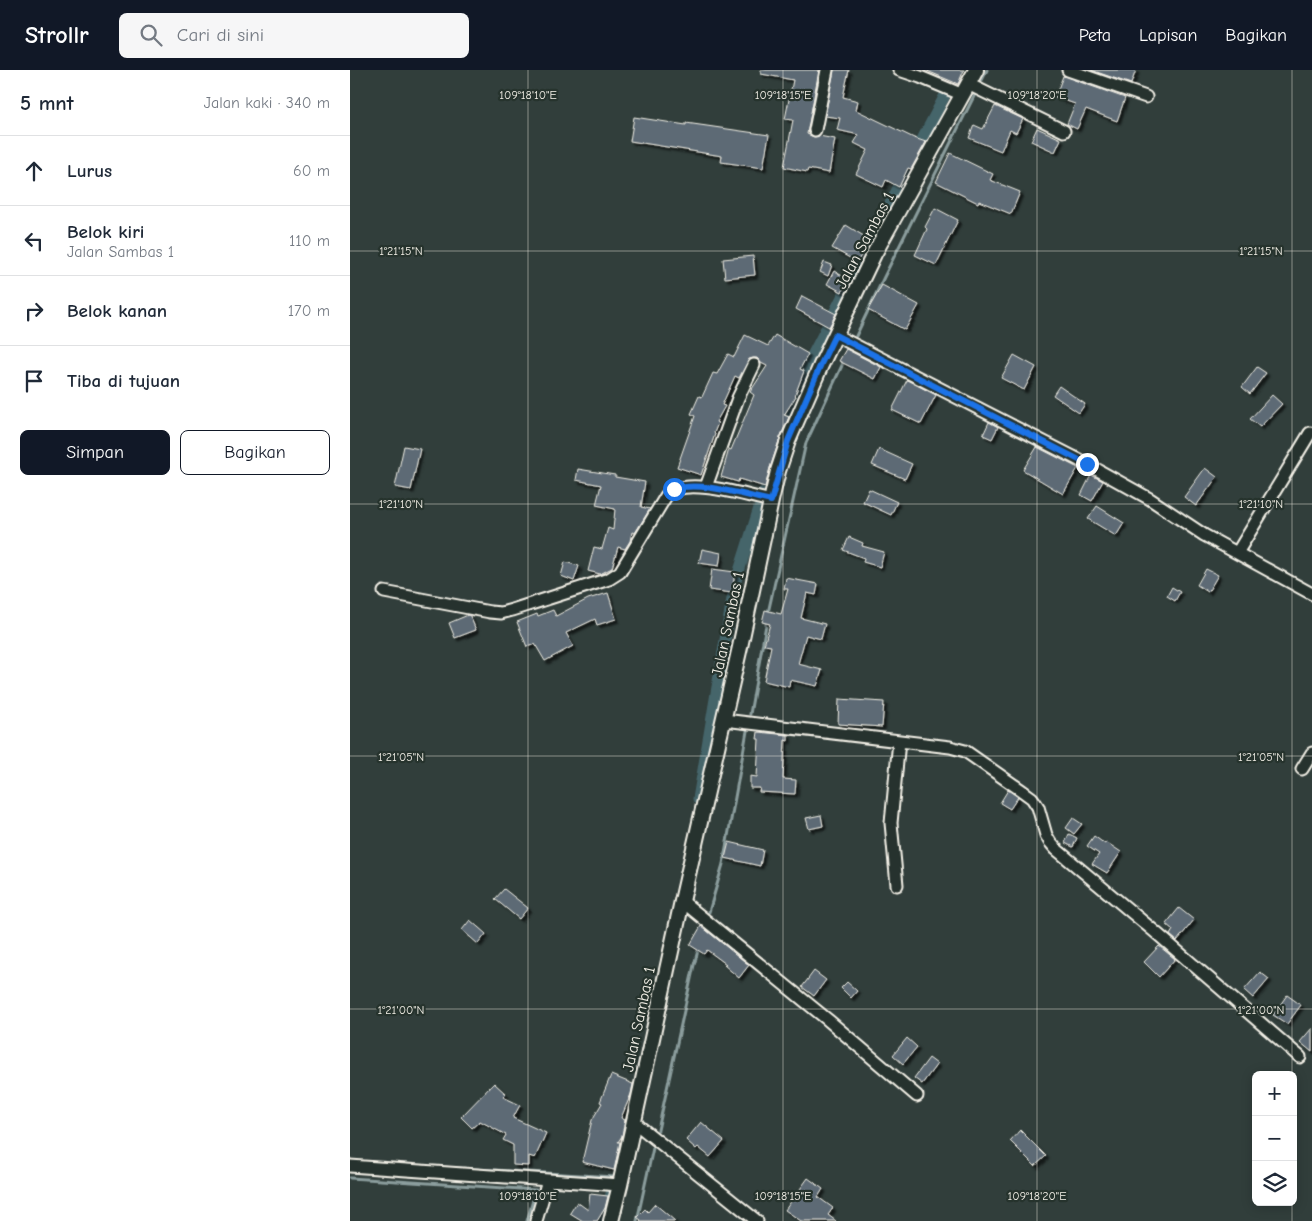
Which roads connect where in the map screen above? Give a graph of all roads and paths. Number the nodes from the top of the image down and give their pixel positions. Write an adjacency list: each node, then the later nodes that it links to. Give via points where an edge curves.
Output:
1 (827, 70): 7 (street)
2 (899, 70): 5 (street)
3 (976, 70): 5 (street, Jalan Sambas 1)
4 (1068, 70): 6 (street)
5 (967, 88): 8 (street, via 999,99); 9 (street, Jalan Sambas 1, via 874,254)
6 (1146, 98)
7 (814, 130)
8 (1064, 131)
9 (835, 335): 13 (street, Jalan Sambas 1, via 788,441); 14 (street, via 1087,464)
10 (754, 365): 12 (street, via 738,398)
11 (1310, 433): 14 (street)
12 (706, 487): 13 (street); 15 (street, via 682,487 670,491 620,572 609,580 501,613)
13 (771, 501): 17 (street, Jalan Sambas 1)
14 (1237, 553): 16 (street)
15 (384, 592)
16 (1312, 594)
17 (724, 720): 18 (street); 22 (street, Jalan Sambas 1)
18 (899, 740): 21 (street, via 891,823); 23 (street, via 965,751 1021,790 1036,803 1046,835 1056,849)
19 (1312, 753): 20 (street)
20 (1302, 769)
21 (897, 885)
22 (682, 901): 24 (street); 25 (street, Jalan Sambas 1)
23 (1300, 1057)
24 (917, 1096)
25 (634, 1122): 28 (street, Jalan Sambas 1); 31 (street)
26 (350, 1166): 27 (street)
27 (548, 1180): 28 (street); 29 (street)
28 (620, 1185): 30 (street, Jalan Sambas 1)
29 (536, 1221)
30 (612, 1221)
31 (757, 1221)

